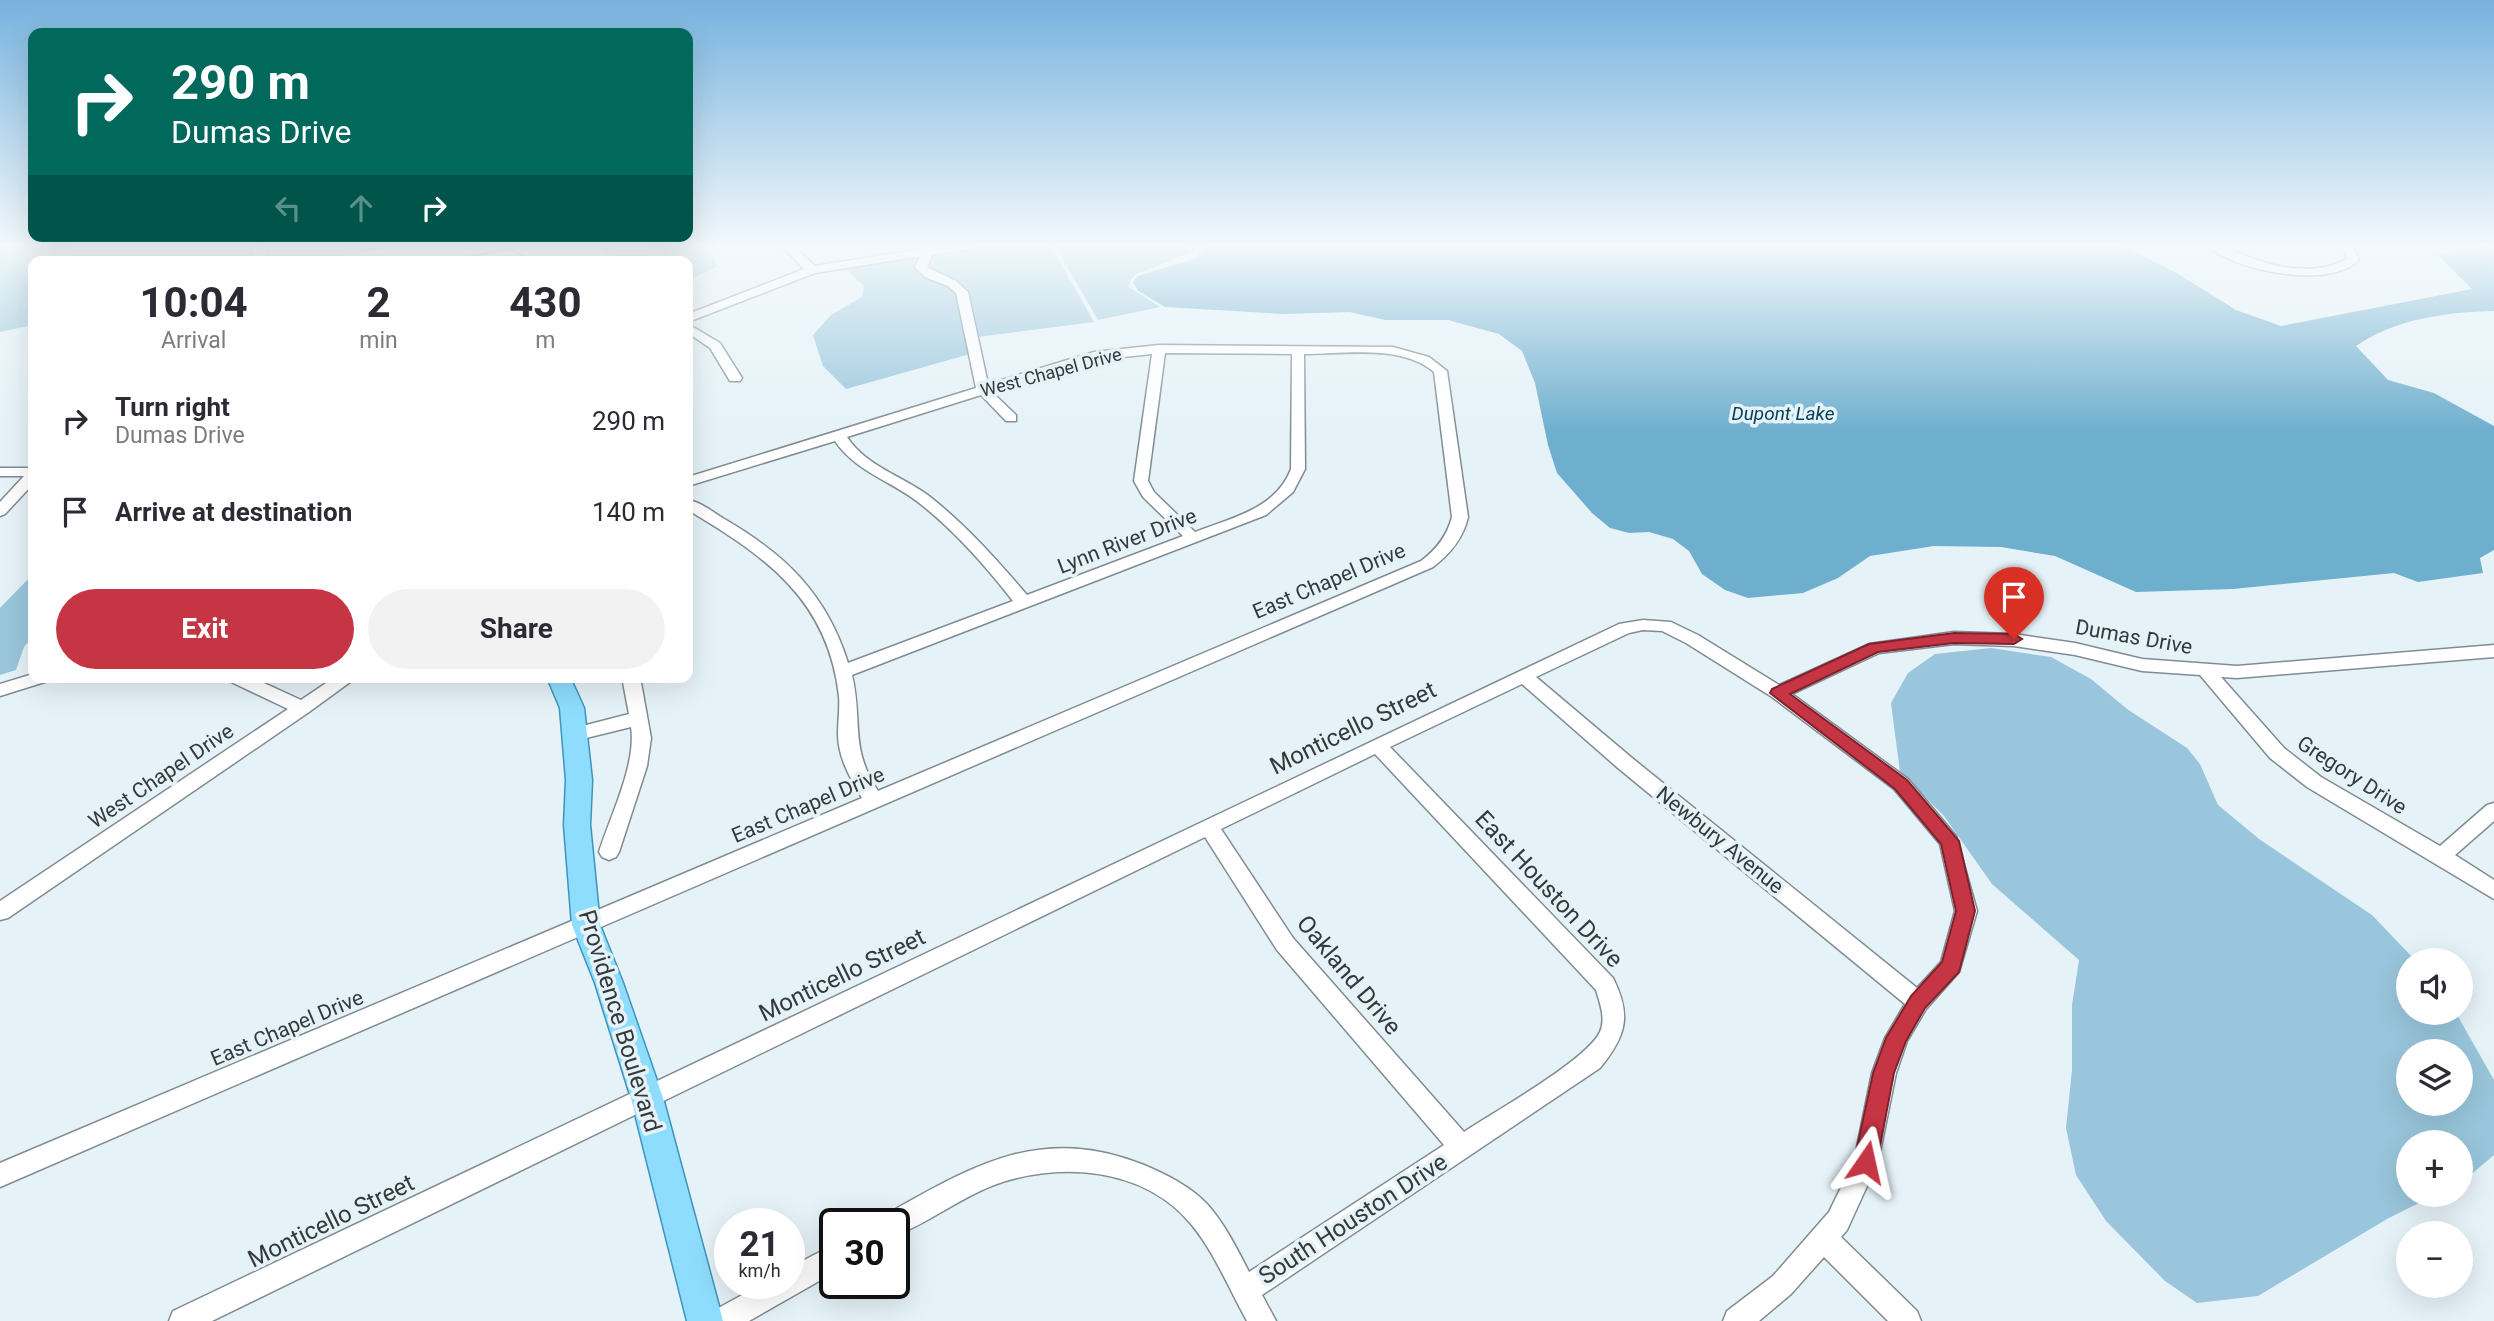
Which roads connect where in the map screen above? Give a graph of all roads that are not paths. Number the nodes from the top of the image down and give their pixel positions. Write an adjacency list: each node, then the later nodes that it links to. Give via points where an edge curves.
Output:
1 (715, 308): 3 (street)
2 (965, 308): 9 (street)
3 (693, 316)
4 (693, 331): 8 (street, via 715,346)
5 (1159, 349): 6 (street, West Chapel Drive); 9 (street, West Chapel Drive, via 1094,356); 18 (street, via 1141,481 1148,494)
6 (1298, 350): 7 (street, West Chapel Drive, via 1393,351); 18 (street, Lynn River Drive, via 1298,469 1294,481 1261,512)
7 (1426, 360): 35 (street, East Chapel Drive, via 1440,371 1443,380 1461,517 1443,552 1427,564)
8 (735, 378)
9 (983, 390): 10 (street); 11 (street, West Chapel Drive)
10 (1011, 418)
11 (838, 435): 15 (street, West Chapel Drive); 19 (street, via 858,457 961,532)
12 (0, 472): 13 (street)
13 (28, 474)
14 (28, 480): 17 (street)
15 (693, 480)
16 (693, 507): 21 (street, via 773,558 801,588 831,636)
17 (0, 512)
18 (1193, 538): 19 (street, Lynn River Drive)
19 (1024, 603): 21 (street, Lynn River Drive)
20 (2489, 655): 22 (street, Dumas Drive)
21 (842, 672): 35 (street, via 848,697 847,737 856,773)
22 (2207, 672): 30 (street, Dumas Drive, via 2142,665 2014,639 1954,638 1875,648); 39 (street, Gregory Drive, via 2277,753 2314,782)
23 (1524, 676): 30 (street, Monticello Street, via 1625,628 1665,626); 34 (street, Monticello Street); 43 (street, Newbury Avenue)
24 (28, 681): 29 (street)
25 (248, 683): 31 (street)
26 (339, 683): 31 (street, West Chapel Drive)
27 (561, 683): 33 (main road, Providence Boulevard, via 572,708)
28 (632, 683): 32 (street)
29 (0, 690)
30 (1778, 693): 43 (street, Monticello Street, via 1901,784 1949,841 1966,911 1951,966)
31 (303, 708): 41 (street, West Chapel Drive)
32 (639, 718): 33 (street); 38 (street, via 638,766)
33 (575, 735): 42 (main road, Providence Boulevard, via 580,885)
34 (1377, 745): 37 (street, Monticello Street); 45 (street, East Houston Drive, via 1605,985 1616,1012 1609,1042 1591,1061)
35 (874, 801): 42 (street, East Chapel Drive)
36 (2494, 810): 39 (street)
37 (1209, 827): 44 (street, Monticello Street); 45 (street, Oakland Drive, via 1285,944)
38 (609, 852)
39 (2441, 856): 40 (street, Gregory Drive)
40 (2494, 891)
41 (0, 912)
42 (586, 925): 44 (main road, Providence Boulevard); 46 (street, East Chapel Drive)
43 (1918, 1002): 48 (street, Monticello Street, via 1884,1073 1866,1162 1838,1221)
44 (647, 1098): 51 (street, Monticello Street); 52 (main road, Providence Boulevard)
45 (1462, 1147): 50 (street, South Houston Drive)
46 (0, 1175)
47 (910, 1215): 50 (street, via 971,1180 1026,1161 1087,1159 1124,1166 1176,1193 1202,1218)
48 (1824, 1238): 55 (street, Monticello Street, via 1782,1285); 56 (street)
49 (819, 1266): 53 (street)
50 (1244, 1291): 54 (street)
51 (183, 1321)
52 (705, 1321)
53 (723, 1321)
54 (1262, 1321)
55 (1737, 1321)
56 (1907, 1321)

